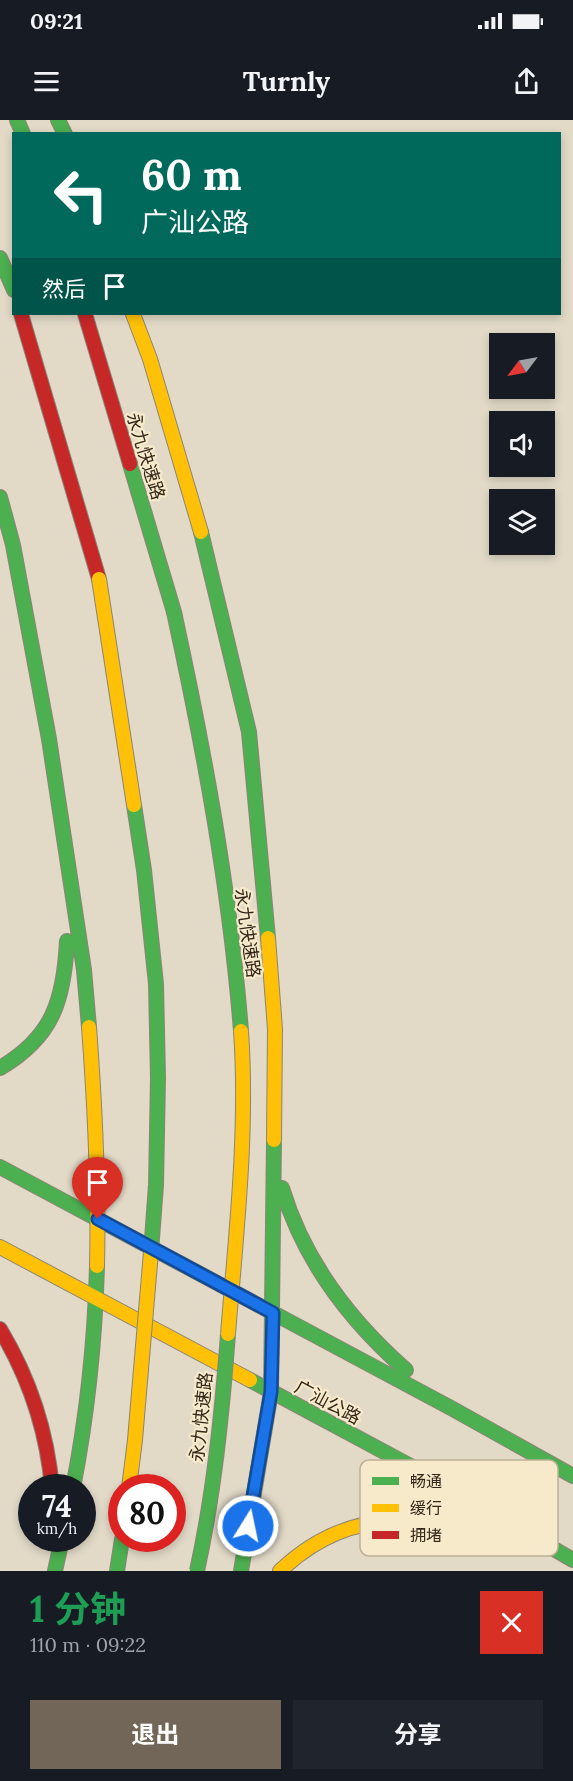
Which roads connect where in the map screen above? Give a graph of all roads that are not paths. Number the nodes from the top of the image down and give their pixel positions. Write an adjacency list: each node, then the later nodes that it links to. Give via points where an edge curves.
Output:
1 (0, 258): 2 (highway)
2 (12, 285)
3 (21, 315): 23 (highway, bridge, via 99,579 144,870 156,984 156,1185)
4 (86, 315): 34 (highway, 永九快速路, bridge, via 174,612 199,728 234,954 243,1059 241,1166 220,1422 205,1534)
5 (134, 315): 9 (highway, via 199,525 249,732 275,1029)
6 (0, 497): 7 (highway, via 13,545)
7 (69, 867): 8 (highway, via 66,965 57,1010 43,1033); 11 (highway, via 84,970)
8 (0, 1068)
9 (274, 1166): 14 (highway); 17 (highway, via 296,1227 318,1271 384,1352)
10 (0, 1167): 11 (highway)
11 (98, 1219): 13 (highway); 14 (highway)
12 (0, 1246): 13 (highway, 广汕公路)
13 (96, 1298): 16 (highway, 广汕公路); 22 (highway)
14 (273, 1313): 16 (highway); 17 (highway)
15 (0, 1329): 21 (highway, via 31,1386 42,1420)
16 (271, 1392): 18 (highway, 广汕公路); 35 (highway)
17 (452, 1408): 19 (highway)
18 (399, 1460)
19 (545, 1460)
20 (558, 1468): 24 (highway)
21 (51, 1474)
22 (76, 1474)
23 (131, 1474)
24 (573, 1476)
25 (360, 1526): 36 (highway, via 314,1543)
26 (558, 1551): 30 (highway, 广汕公路)
27 (51, 1552): 31 (highway)
28 (59, 1552): 32 (highway)
29 (120, 1552): 33 (highway)
30 (573, 1560)
31 (50, 1571)
32 (55, 1571)
33 (117, 1571)
34 (196, 1571)
35 (241, 1571)
36 (280, 1571)

